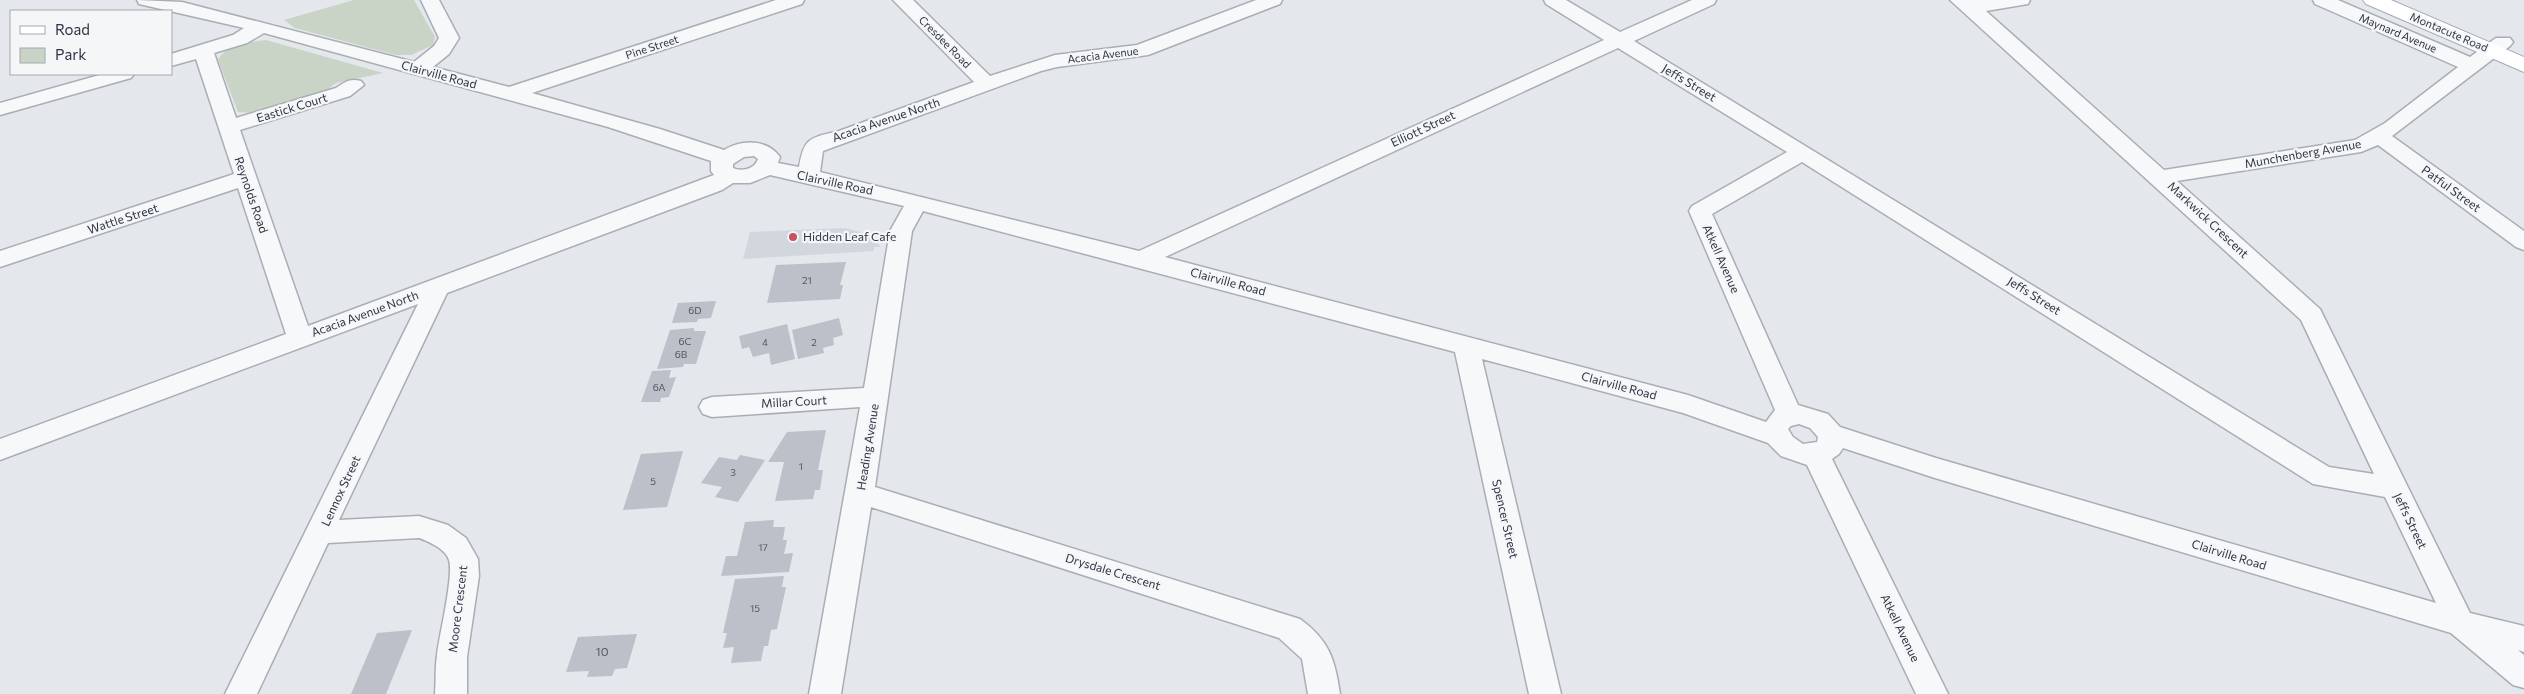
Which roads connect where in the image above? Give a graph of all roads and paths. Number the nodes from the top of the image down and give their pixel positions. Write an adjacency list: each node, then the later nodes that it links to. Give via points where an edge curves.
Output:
1 (146, 0): 15 (street, Clairville Road)
2 (158, 0): 15 (street, Clairville Road)
3 (430, 0): 25 (street, via 449,38 442,50)
4 (795, 0): 29 (street, Pine Street)
5 (902, 0): 27 (street, Cresdee Road)
6 (1224, 0): 16 (street)
7 (1273, 0): 16 (street, Acacia Avenue)
8 (1553, 0): 18 (street, Jeffs Street)
9 (1707, 0): 18 (street, Elliott Street)
10 (2021, 0): 14 (street)
11 (2322, 0): 24 (street, Maynard Avenue)
12 (2376, 0): 19 (main road, Montacute Road)
13 (2403, 0): 19 (main road, Montacute Road)
14 (1965, 4): 36 (street, Markwick Crescent)
15 (181, 7): 17 (street, Clairville Road)
16 (1240, 12): 27 (street, Acacia Avenue, via 1141,51 1055,61)
17 (261, 27): 20 (street, via 240,39); 25 (street, Clairville Road)
18 (1618, 40): 33 (street, Jeffs Street); 41 (street, Elliott Street)
19 (2497, 47): 21 (main road, Montacute Road); 23 (main road, Montacute Road); 24 (street, Munchenberg Avenue)
20 (204, 51): 22 (street); 31 (street, Reynolds Road)
21 (2524, 51)
22 (172, 60)
23 (2524, 64)
24 (2473, 66): 32 (street, Munchenberg Avenue)
25 (417, 70): 29 (street, Clairville Road)
26 (120, 75): 30 (street)
27 (987, 84): 35 (street, Acacia Avenue North, via 822,142 812,153)
28 (354, 85): 31 (street, Eastick Court, via 344,92)
29 (509, 94): 34 (street, Clairville Road, via 675,139)
30 (0, 109)
31 (229, 127): 37 (street, Reynolds Road)
32 (2378, 136): 36 (street, Munchenberg Avenue, via 2361,146); 39 (street, Patful Street)
33 (1803, 152): 47 (street, Atkell Avenue, via 1700,211); 50 (street, Jeffs Street, via 2323,477)
34 (727, 167): 35 (street, Clairville Road, via 742,177 765,167); 42 (street, Acacia Avenue North, via 714,184)
35 (808, 176): 38 (street, Clairville Road)
36 (2162, 177): 50 (street, Markwick Crescent, via 2311,314)
37 (245, 178): 40 (street, Wattle Street); 43 (street, Reynolds Road)
38 (917, 202): 41 (street, Clairville Road); 45 (street, Heading Avenue, via 901,231)
39 (2524, 242)
40 (0, 259)
41 (1140, 259): 44 (street, Clairville Road)
42 (438, 287): 43 (street, Acacia Avenue North); 52 (street, Lennox Street)
43 (300, 338): 49 (street, Acacia Avenue North)
44 (1466, 345): 47 (street, Clairville Road, via 1688,405); 60 (street, Spencer Street)
45 (876, 398): 46 (street, Millar Court); 51 (street, Heading Avenue)
46 (712, 407)
47 (1783, 423): 48 (street, Clairville Road, via 1789,448 1797,453); 48 (street, via 1810,417 1820,421)
48 (1824, 447): 53 (street, Clairville Road, via 1936,468); 61 (street, Atkell Avenue)
49 (0, 450)
50 (2394, 488): 53 (street, Jeffs Street)
51 (860, 494): 58 (street, Heading Avenue); 59 (street, Drysdale Crescent, via 1289,628 1305,638 1320,659)
52 (321, 532): 56 (street, Lennox Street); 57 (street, Moore Crescent, via 419,527 456,546 464,559 464,576)
53 (2460, 623): 54 (street, Clairville Road); 55 (street)
54 (2524, 639)
55 (2524, 675)
56 (241, 694)
57 (450, 694)
58 (826, 694)
59 (1324, 694)
60 (1545, 694)
61 (1932, 694)

